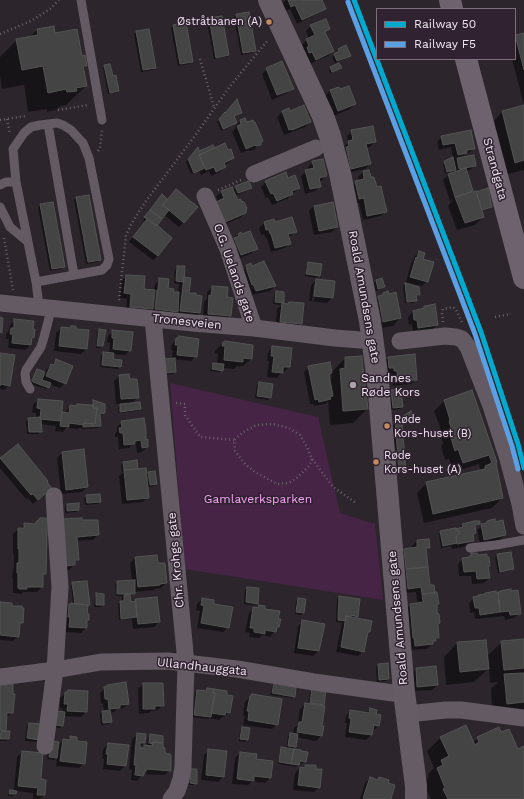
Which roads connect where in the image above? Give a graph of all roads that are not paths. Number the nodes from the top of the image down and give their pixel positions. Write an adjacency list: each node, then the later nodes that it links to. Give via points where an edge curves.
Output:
1 (81, 0): 4 (lane)
2 (269, 0): 20 (street, Roald Amundsens gate, via 330,136 340,172)
3 (466, 60): 14 (main road, Strandgata)
4 (102, 120)
5 (48, 124): 8 (lane, via 31,127 13,148); 13 (lane); 13 (lane, via 63,125 83,144 89,158 109,259 102,270)
6 (316, 148): 7 (street)
7 (254, 174)
8 (16, 182): 9 (lane); 12 (lane)
9 (0, 185)
10 (205, 196): 19 (street, O.G. Uelands gate, via 228,249)
11 (0, 206): 12 (lane, via 10,227)
12 (27, 241): 15 (lane)
13 (74, 275): 15 (lane)
14 (524, 278)
15 (36, 282): 17 (lane)
16 (8, 304): 17 (street, Tronesveien)
17 (44, 307): 18 (street, Tronesveien); 22 (lane, via 49,318 44,337 25,374)
18 (153, 319): 19 (street, Tronesveien); 27 (street, Chr. Krohgs gate)
19 (254, 328): 20 (street, Tronesveien)
20 (373, 341): 30 (street, Roald Amundsens gate)
21 (400, 341): 24 (street, via 456,332 468,347 508,459)
22 (30, 389)
23 (54, 496): 28 (street, via 60,588)
24 (524, 526)
25 (524, 540): 26 (lane)
26 (470, 548)
27 (186, 663): 28 (street, Ullandhauggata, via 101,662); 30 (street, Ullandhauggata, via 385,692); 34 (street, Chr. Krohgs gate, via 182,780)
28 (56, 670): 29 (street, Ullandhauggata); 33 (street)
29 (0, 677)
30 (404, 692): 31 (street, Roald Amundsens gate)
31 (407, 714): 32 (street, via 461,710); 35 (street, Roald Amundsens gate)
32 (524, 718)
33 (45, 746)
34 (171, 799)
35 (416, 799)

